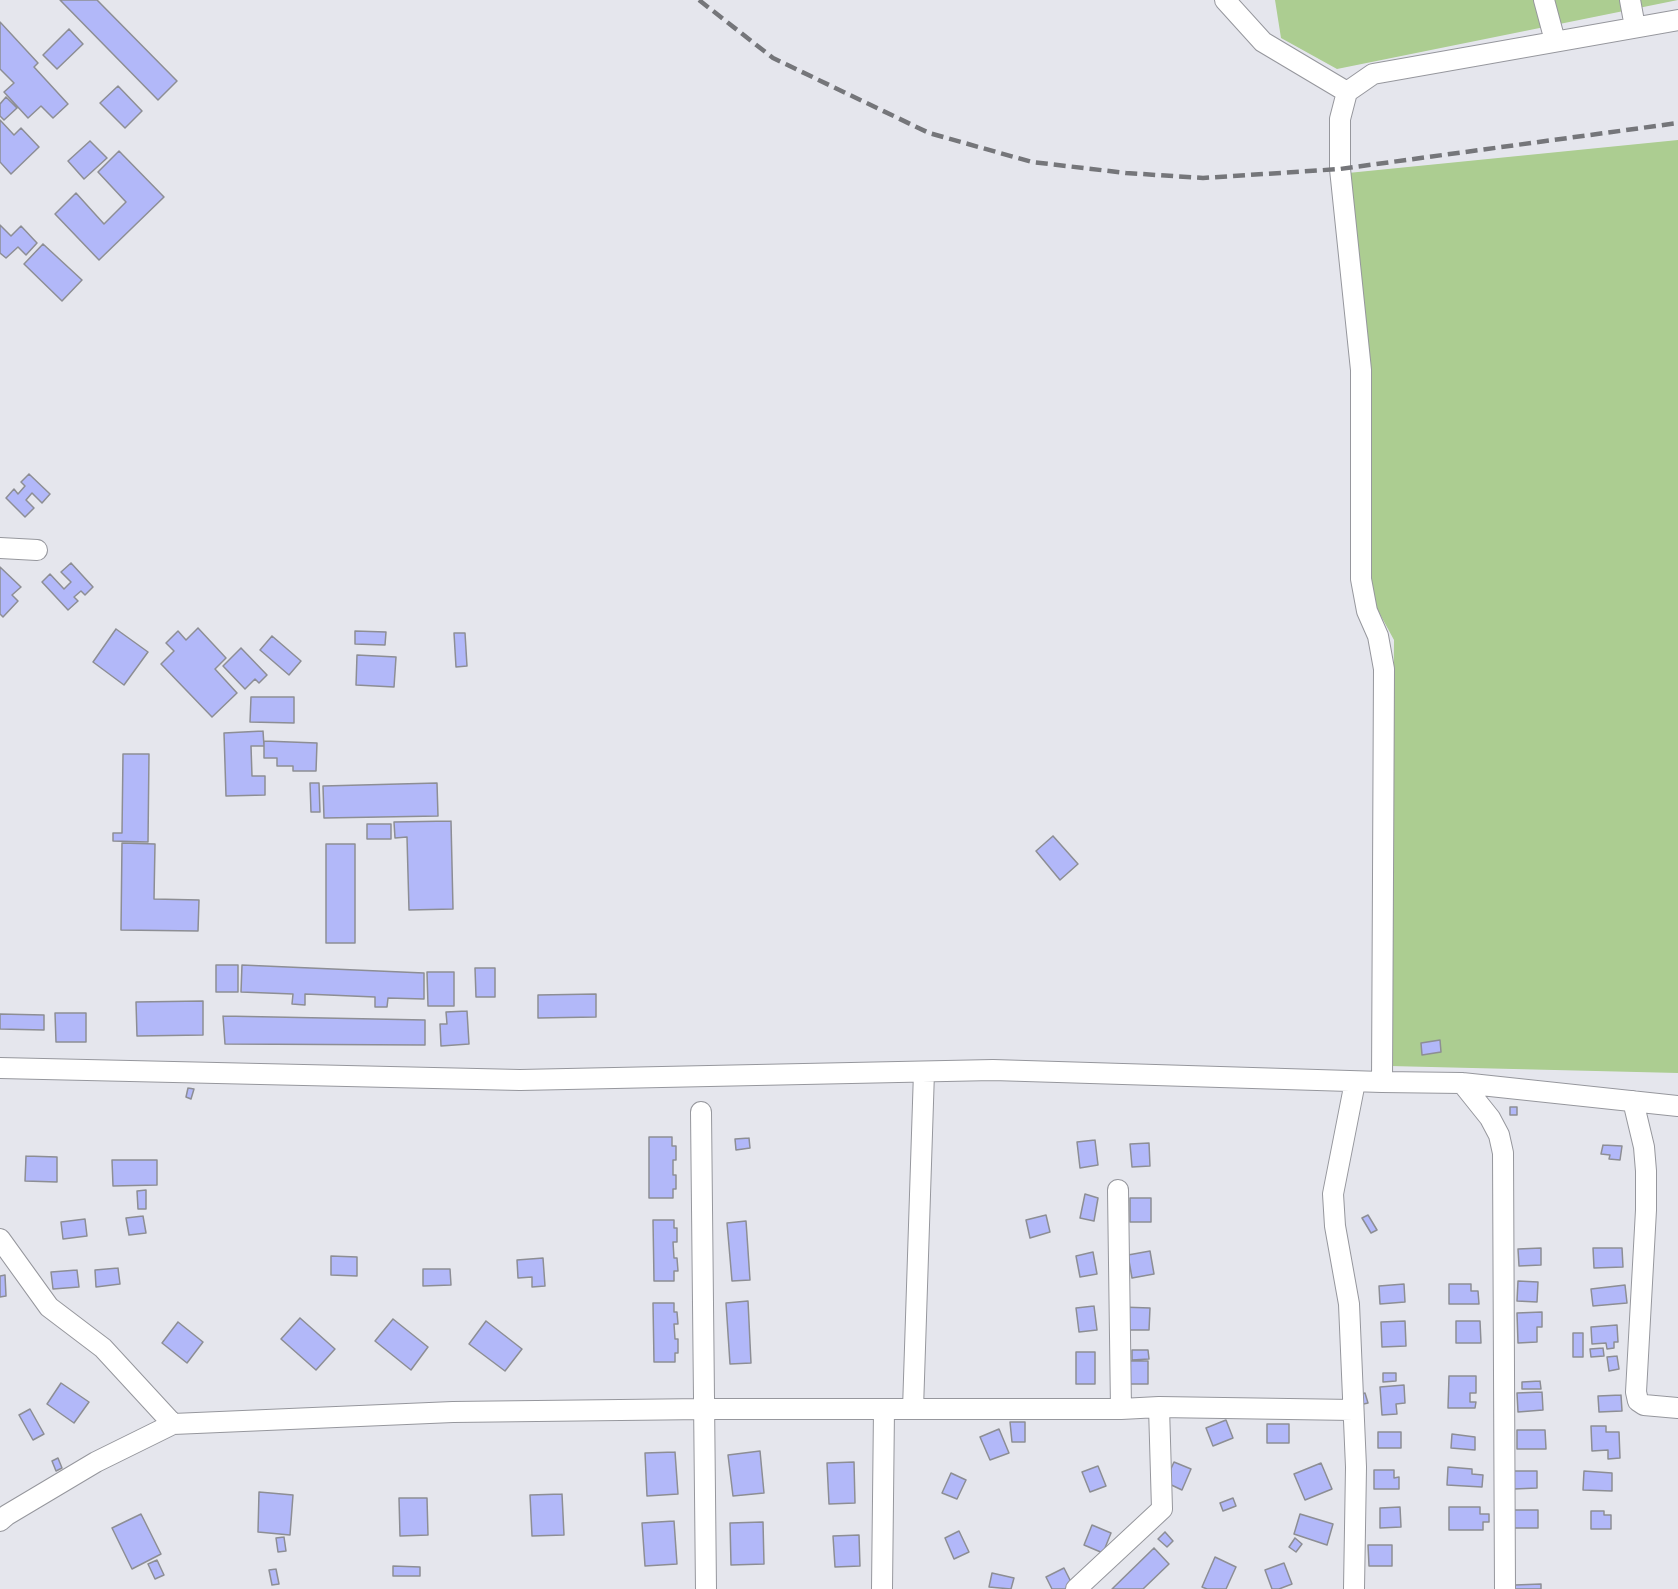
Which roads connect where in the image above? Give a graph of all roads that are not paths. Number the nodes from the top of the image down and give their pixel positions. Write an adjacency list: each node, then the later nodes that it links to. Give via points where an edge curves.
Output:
1 (1225, 0): 7 (street, via 1263,42)
2 (1544, 0): 6 (street)
3 (1630, 0): 5 (street)
4 (1678, 20): 5 (street)
5 (1635, 27): 6 (street)
6 (1555, 41): 7 (street, via 1373,74)
7 (1347, 92): 13 (street, via 1340,119 1340,169 1361,370 1361,579 1384,669)
8 (0, 548): 9 (street)
9 (37, 550)
10 (0, 1068): 11 (street, via 520,1080)
11 (924, 1072): 12 (street, via 993,1070); 24 (street)
12 (1355, 1082): 13 (street); 26 (street, via 1333,1194 1349,1304)
13 (1382, 1082): 14 (street)
14 (1462, 1083): 15 (street); 33 (street, via 1490,1118 1503,1153)
15 (1633, 1101): 16 (street); 21 (street, via 1646,1171 1636,1392 1638,1401 1644,1405)
16 (1678, 1106)
17 (701, 1112): 22 (street)
18 (1118, 1190): 25 (street)
19 (0, 1239): 27 (street, via 49,1307 103,1348)
20 (1159, 1407): 25 (street); 26 (street); 31 (street, via 1162,1509)
21 (1678, 1408)
22 (704, 1409): 23 (street); 27 (street, via 453,1412); 29 (street)
23 (884, 1409): 24 (street); 30 (street)
24 (913, 1409): 25 (street)
25 (1121, 1409)
26 (1353, 1410): 32 (street)
27 (173, 1424): 28 (street, via 96,1461)
28 (0, 1521)
29 (706, 1589)
30 (882, 1589)
31 (1076, 1589)
32 (1354, 1589)
33 (1505, 1589)

